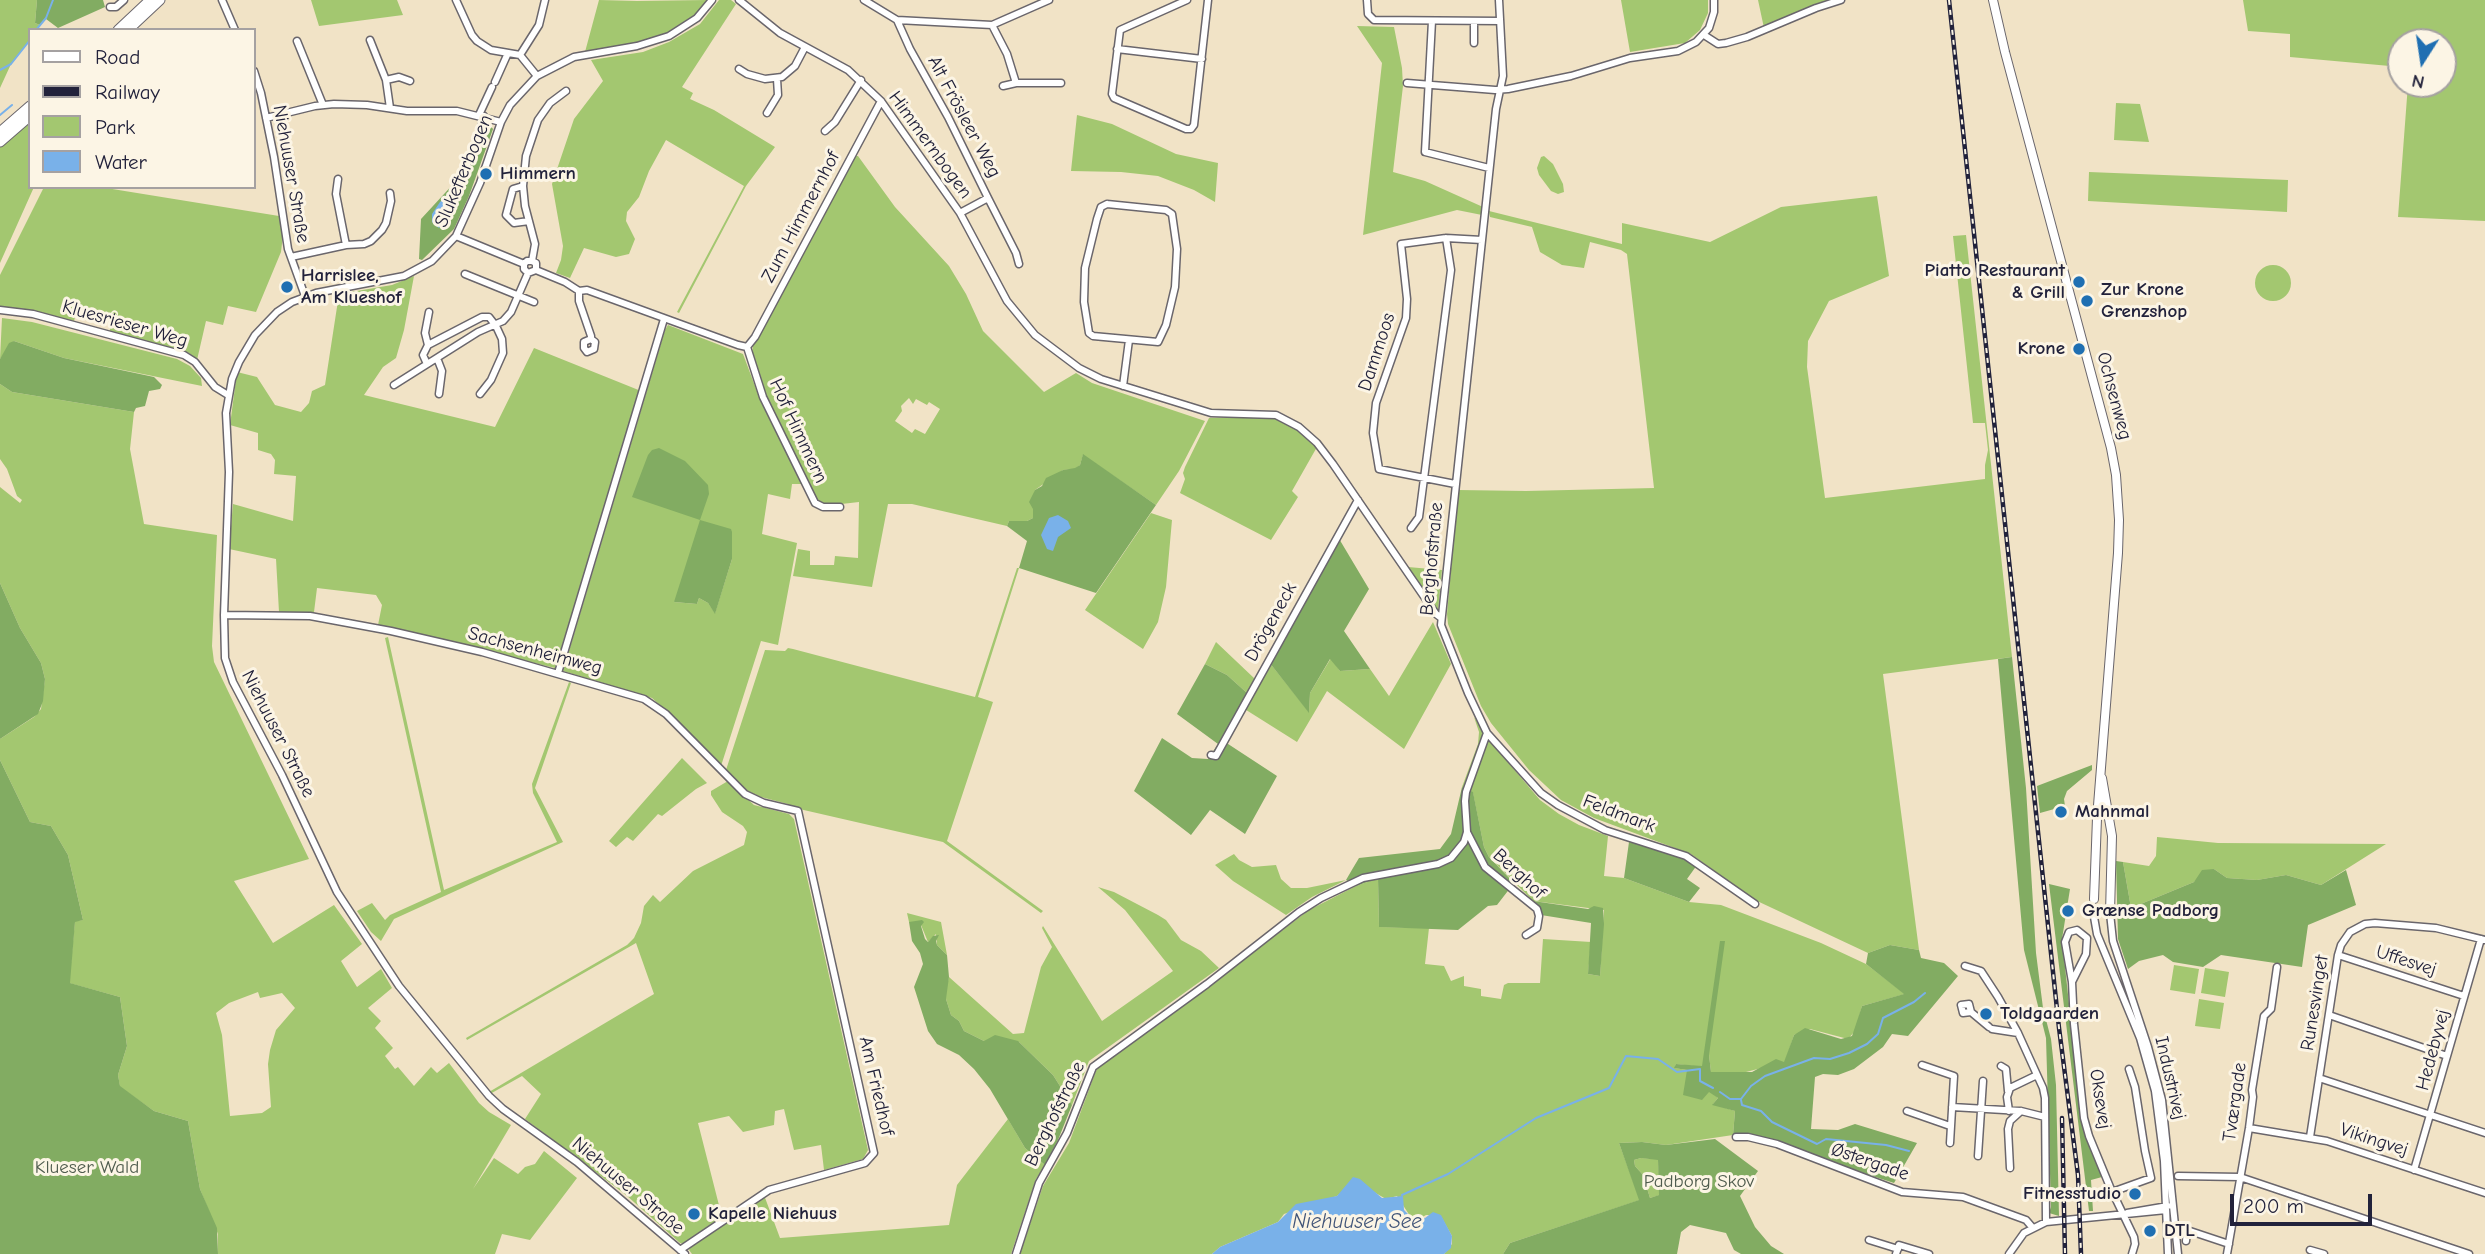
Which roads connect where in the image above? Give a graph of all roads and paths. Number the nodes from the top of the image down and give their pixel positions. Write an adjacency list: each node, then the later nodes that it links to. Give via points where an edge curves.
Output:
1 (124, 0): 18 (street)
2 (150, 0): 24 (highway)
3 (160, 0): 25 (highway)
4 (222, 0): 26 (street)
5 (456, 0): 33 (street, via 477,41)
6 (545, 0): 34 (street, via 539,25)
7 (712, 0): 37 (street, Slukefterbogen, via 697,18 669,36 573,57)
8 (739, 0): 31 (street, Himmernbogen, via 765,23)
9 (864, 0): 19 (street)
10 (1049, 0): 23 (street)
11 (1187, 0): 32 (street, via 1121,29)
12 (1208, 0): 35 (street)
13 (1367, 0): 20 (street, via 1368,14 1374,20)
14 (1499, 0): 22 (street, Berghofstraße)
15 (1714, 0): 27 (street, via 1713,21)
16 (1841, 0): 27 (street, via 1726,43 1718,44)
17 (1993, 0): 110 (main road, Ochsenweg, via 2116,475 2118,553)
18 (110, 8)
19 (897, 20): 23 (street); 67 (street, Alt Frösleer Weg)
20 (1432, 21): 21 (street); 46 (street)
21 (1474, 21): 22 (street); 30 (street)
22 (1500, 21): 48 (street, Berghofstraße, via 1504,61)
23 (992, 25): 43 (street)
24 (120, 28)
25 (130, 28)
26 (234, 28)
27 (1704, 35): 48 (street, via 1678,51)
28 (370, 40): 40 (street)
29 (297, 41): 51 (street)
30 (1474, 43)
31 (805, 47): 39 (street, via 790,72); 41 (street, Himmernbogen)
32 (1117, 49): 35 (street); 35 (street, via 1112,96 1186,129 1194,125)
33 (508, 53): 34 (street); 55 (street)
34 (520, 55): 37 (street)
35 (1202, 59)
36 (739, 69): 39 (street, via 751,76)
37 (537, 76): 58 (street, Slukefterbogen)
38 (256, 79): 57 (street, Niehuuser Straße)
39 (777, 79): 54 (street, via 778,95)
40 (386, 80): 42 (street, via 399,76); 53 (street)
41 (861, 80): 50 (street, Himmernbogen); 59 (street)
42 (410, 81)
43 (1016, 83): 44 (street); 47 (street)
44 (1061, 83)
45 (1407, 83): 46 (street)
46 (1430, 85): 48 (street); 63 (street, via 1425,152)
47 (1003, 86)
48 (1500, 89): 63 (street, Berghofstraße)
49 (566, 91): 65 (street, via 538,120 526,156)
50 (881, 101): 68 (street, Himmernbogen); 92 (street, Zum Himmernhof)
51 (323, 105): 53 (street); 57 (street)
52 (28, 108): 60 (highway)
53 (390, 108): 55 (street)
54 (767, 113)
55 (481, 116): 58 (street); 62 (street, via 476,150)
56 (28, 118): 61 (highway)
57 (266, 118): 74 (street, Niehuuser Straße)
58 (501, 122): 70 (street, Slukefterbogen)
59 (825, 131)
60 (0, 132)
61 (0, 142)
62 (467, 164)
63 (1489, 168): 72 (street, Berghofstraße)
64 (338, 178): 73 (street, via 336,194)
65 (523, 186): 69 (street); 69 (street, via 513,189 506,215 514,223)
66 (390, 193): 73 (street, via 382,230 364,244)
67 (988, 198): 68 (street); 77 (street, Alt Frösleer Weg)
68 (960, 213): 96 (street, Himmernbogen, via 1007,302 1028,328 1091,375)
69 (529, 220): 75 (street, via 535,244)
70 (456, 236): 76 (street); 83 (street, Slukefterbogen, via 432,261 404,275)
71 (1446, 238): 72 (street, Dammoos); 100 (street, via 1451,270); 100 (street, Dammoos, via 1400,246 1406,318 1376,403 1373,433 1378,469)
72 (1482, 240): 101 (street, Berghofstraße)
73 (346, 246): 74 (street)
74 (290, 257): 83 (street, Niehuuser Straße)
75 (532, 261): 76 (street); 78 (street)
76 (524, 264): 79 (street)
77 (1018, 264)
78 (536, 270): 79 (street); 81 (street)
79 (528, 273): 82 (street)
80 (465, 274): 82 (street)
81 (579, 291): 87 (street); 89 (street)
82 (518, 295): 84 (street); 88 (street, via 508,317)
83 (305, 296): 97 (street, Niehuuser Straße, via 277,312 255,335)
84 (534, 302)
85 (0, 310): 97 (street, Kluesrieser Weg, via 33,314 184,355)
86 (429, 312): 91 (street)
87 (664, 319): 92 (street); 107 (street)
88 (496, 326): 91 (street, via 489,317 482,317); 93 (street); 99 (street, via 503,346 501,360)
89 (591, 339)
90 (1129, 340): 90 (street, via 1089,332 1085,268 1091,234 1104,205 1166,211 1172,214 1175,230 1175,288 1166,325 1158,342); 96 (street)
91 (428, 345): 94 (street, via 423,355)
92 (747, 347): 103 (street, Hof Himmern, via 763,397 815,503)
93 (438, 358): 94 (street); 98 (street, via 442,371)
94 (427, 364): 95 (street)
95 (394, 385)
96 (1123, 386): 102 (street, via 1211,413 1266,413 1289,420 1317,443)
97 (228, 394): 105 (street, Niehuuser Straße)
98 (439, 394)
99 (480, 394)
100 (1423, 479): 101 (street, Dammoos); 104 (street, via 1419,517)
101 (1455, 484): 106 (street, Berghofstraße)
102 (1358, 500): 106 (street); 109 (street, Drögeneck, via 1216,756)
103 (840, 507)
104 (1411, 528)
105 (224, 615): 107 (street, Sachsenheimweg, via 322,618); 163 (street, Niehuuser Straße, via 225,658 233,682 337,892 389,971 489,1096 577,1162)
106 (1440, 617): 108 (street, Berghofstraße)
107 (558, 673): 111 (street, Sachsenheimweg, via 651,702 745,794)
108 (1487, 733): 112 (street, via 1466,792); 114 (street, Feldmark, via 1541,793 1558,805 1605,830 1686,856)
109 (1211, 755)
110 (2100, 768): 113 (main road, Ochsenweg); 115 (main road, Ochsenweg, via 2112,836)
111 (797, 811): 163 (street, Am Friedhof, via 874,1153 864,1163 769,1190)
112 (1467, 832): 117 (street, Berghof, via 1485,867 1536,909 1537,928); 165 (street, Berghofstraße, via 1447,861 1363,877 1321,898 1101,1059 1087,1078 1067,1133 1039,1183)
113 (2094, 903)
114 (1755, 904)
115 (2110, 913): 155 (street, Industrivej, via 2116,952 2157,1077 2165,1120)
116 (2094, 917): 155 (street, Industrivej, via 2150,1072 2160,1121)
117 (1526, 935)
118 (2483, 939): 119 (street, Runesvinget, via 2436,928 2365,924 2344,939); 123 (street, Hedebyvej)
119 (2338, 955): 123 (street, Uffesvej); 125 (street, Runesvinget)
120 (1965, 966): 126 (street, via 1981,971)
121 (2277, 967): 143 (street, Tværgade, via 2271,1009 2264,1016)
122 (2072, 982): 122 (street, Oksevej, via 2086,954 2087,938 2077,930 2068,932 2065,942); 153 (street, Oksevej, via 2084,1118)
123 (2464, 996): 127 (street, Hedebyvej)
124 (1971, 1012): 126 (street, via 1991,1028)
125 (2329, 1015): 127 (street); 132 (street, Runesvinget)
126 (2018, 1033): 131 (street)
127 (2447, 1056): 140 (street, Hedebyvej)
128 (1922, 1065): 135 (street, via 1954,1076)
129 (2001, 1066): 134 (street, via 2006,1069)
130 (2129, 1069): 153 (street, via 2151,1178)
131 (2037, 1075): 134 (street); 141 (street)
132 (2319, 1078): 140 (street); 146 (street, Runesvinget)
133 (1983, 1081): 136 (street)
134 (2008, 1091): 138 (street)
135 (1952, 1107): 136 (street); 142 (street)
136 (1982, 1109): 138 (street); 148 (street)
137 (1907, 1111): 142 (street)
138 (2009, 1111): 139 (street)
139 (2021, 1111): 141 (street); 149 (street, via 2008,1129)
140 (2431, 1115): 144 (street); 150 (street, Hedebyvej)
141 (2045, 1116): 157 (street)
142 (1951, 1126): 147 (street)
143 (2249, 1128): 146 (street, Vikingvej); 152 (street, Tværgade)
144 (2485, 1133)
145 (1735, 1137): 158 (street, Østergade, via 1762,1139 1902,1192 1963,1197 2026,1220)
146 (2310, 1137): 150 (street, Vikingvej)
147 (1950, 1143)
148 (1979, 1156)
149 (2010, 1168)
150 (2414, 1170): 154 (street, Vikingvej)
151 (2178, 1177): 152 (street)
152 (2240, 1177): 161 (street, Tværgade); 172 (street)
153 (2112, 1192): 156 (street, Oksevej)
154 (2485, 1193)
155 (2168, 1209): 156 (street); 169 (street); 169 (street, Industrivej)
156 (2122, 1215): 157 (street); 168 (street, Oksevej, via 2134,1237)
157 (2046, 1222): 158 (street)
158 (2032, 1227): 167 (street)
159 (1869, 1240): 164 (street)
160 (2186, 1241): 161 (street, via 2187,1230)
161 (2228, 1244): 170 (street, Tværgade)
162 (2310, 1250): 171 (street)
163 (682, 1252)
164 (1897, 1252): 166 (street, via 1899,1245)
165 (1016, 1254)
166 (1929, 1254)
167 (2009, 1254)
168 (2132, 1254)
169 (2174, 1254)
170 (2227, 1254)
171 (2324, 1254)
172 (2469, 1254)

